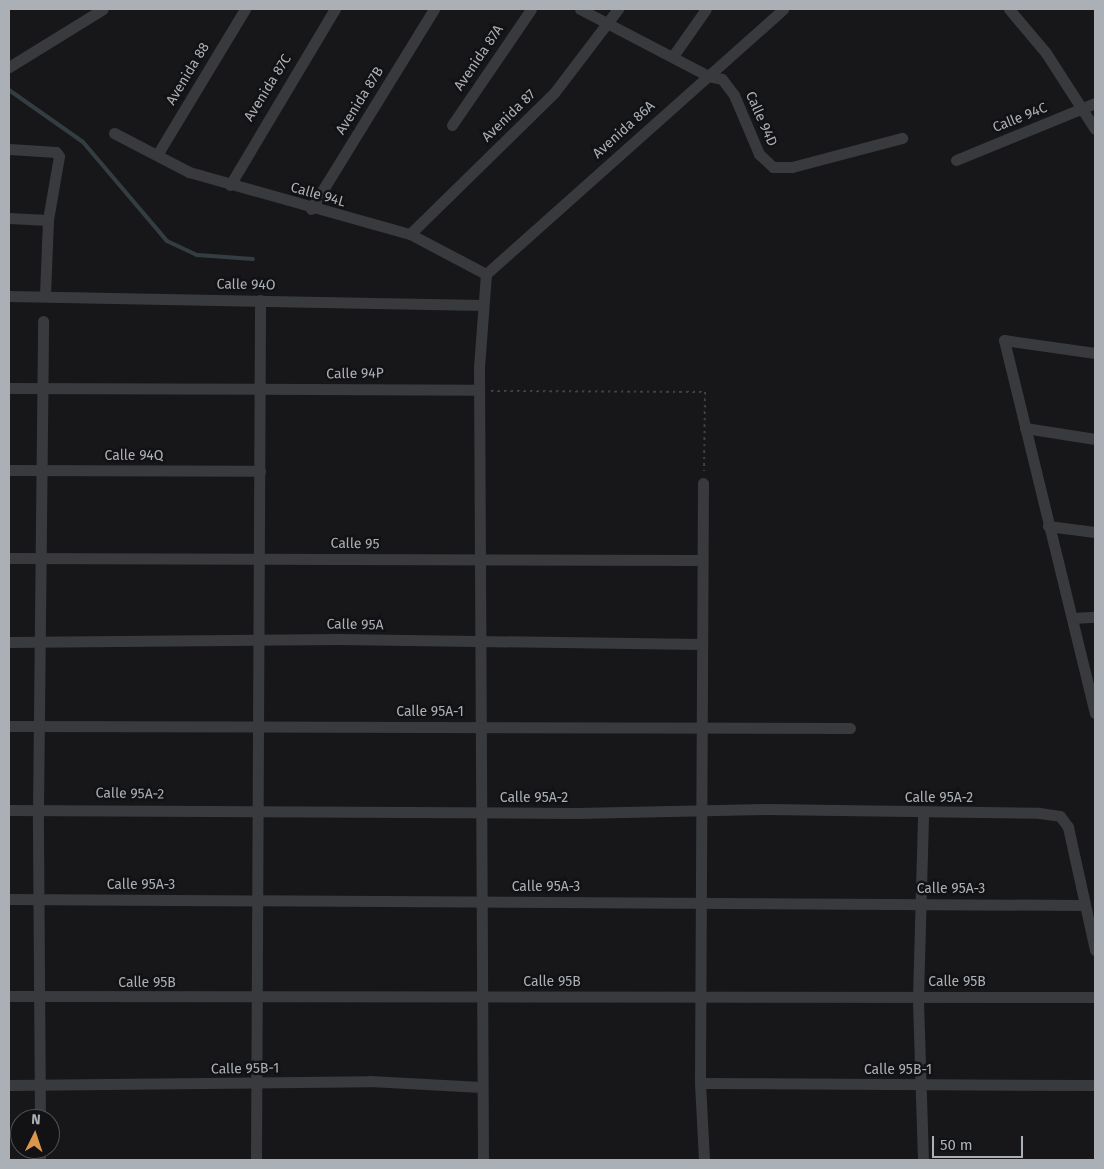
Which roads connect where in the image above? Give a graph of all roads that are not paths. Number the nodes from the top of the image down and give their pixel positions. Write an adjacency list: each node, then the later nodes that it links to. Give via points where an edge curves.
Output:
1 (104, 9): 13 (street)
2 (245, 9): 22 (street, Avenida 88)
3 (335, 9): 24 (street, Avenida 87C)
4 (434, 9): 25 (street, Avenida 87B)
5 (531, 9): 17 (street, Avenida 87A)
6 (580, 9): 11 (street, Calle 94D)
7 (618, 9): 11 (street, Avenida 87)
8 (706, 9): 12 (street)
9 (782, 9): 14 (street, Avenida 86A)
10 (1009, 9): 16 (street, via 1046,52)
11 (609, 23): 12 (street, Calle 94D); 28 (street, Avenida 87, via 554,93)
12 (673, 56): 14 (street, Calle 94D)
13 (9, 67)
14 (708, 76): 20 (street, Calle 94D, via 727,84 760,154 773,167 792,167); 29 (street, Avenida 86A)
15 (1095, 104): 16 (street, Calle 94C)
16 (1080, 110): 18 (street); 23 (street, Calle 94C)
17 (452, 125)
18 (1095, 129)
19 (114, 133): 22 (street, Calle 94L)
20 (902, 138)
21 (9, 149): 27 (street, via 56,152)
22 (157, 156): 24 (street, Calle 94L, via 188,172)
23 (956, 160)
24 (230, 184): 25 (street, Calle 94L)
25 (311, 209): 28 (street, Calle 94L)
26 (9, 218): 27 (street)
27 (48, 220): 31 (street)
28 (410, 234): 29 (street, Calle 94L)
29 (486, 274): 33 (street)
30 (9, 296): 31 (street, Calle 94O)
31 (46, 296): 32 (street, Calle 94O)
32 (260, 300): 33 (street, Calle 94O); 38 (street)
33 (483, 305): 39 (street)
34 (43, 321): 37 (street)
35 (1095, 353): 40 (street, via 1004,340)
36 (9, 388): 37 (street, Calle 94P)
37 (42, 388): 38 (street, Calle 94P); 43 (street)
38 (258, 389): 39 (street, Calle 94P); 44 (street)
39 (479, 390): 51 (street)
40 (1025, 428): 41 (street); 46 (street)
41 (1095, 439)
42 (9, 470): 43 (street, Calle 94Q)
43 (41, 471): 44 (street, Calle 94Q); 49 (street)
44 (260, 471): 50 (street)
45 (703, 483): 52 (street)
46 (1048, 526): 47 (street); 54 (street)
47 (1095, 532)
48 (9, 558): 49 (street, Calle 95)
49 (41, 558): 50 (street, Calle 95); 57 (street)
50 (259, 558): 51 (street, Calle 95); 55 (street)
51 (480, 560): 52 (street, Calle 95); 58 (street)
52 (701, 560): 59 (street)
53 (1095, 617): 54 (street)
54 (1073, 618): 60 (street)
55 (258, 640): 57 (street, Calle 95A); 58 (street, Calle 95A); 63 (street)
56 (9, 642): 57 (street, Calle 95A)
57 (41, 642): 62 (street)
58 (482, 642): 59 (street, Calle 95A); 64 (street)
59 (701, 644): 65 (street)
60 (1095, 713)
61 (9, 726): 62 (street, Calle 95A-1)
62 (40, 726): 63 (street, Calle 95A-1); 68 (street)
63 (260, 726): 64 (street, Calle 95A-1); 70 (street)
64 (483, 727): 65 (street, Calle 95A-1); 71 (street)
65 (701, 727): 66 (street, Calle 95A-1); 69 (street)
66 (850, 728)
67 (9, 810): 68 (street, Calle 95A-2)
68 (38, 810): 70 (street, Calle 95A-2); 74 (street)
69 (702, 810): 71 (street, Calle 95A-2); 72 (street, Calle 95A-2); 77 (street)
70 (260, 812): 71 (street, Calle 95A-2); 75 (street)
71 (481, 813): 76 (street)
72 (923, 813): 78 (street); 79 (street, Calle 95A-2, via 1060,816 1068,826)
73 (9, 899): 74 (street, Calle 95A-3)
74 (38, 899): 75 (street, Calle 95A-3); 82 (street)
75 (257, 900): 76 (street, Calle 95A-3); 86 (street)
76 (483, 901): 77 (street, Calle 95A-3); 87 (street)
77 (700, 902): 78 (street, Calle 95A-3); 83 (street)
78 (919, 904): 79 (street, Calle 95A-3); 84 (street)
79 (1083, 905): 80 (street)
80 (1095, 950)
81 (9, 996): 82 (street, Calle 95B)
82 (38, 997): 86 (street, Calle 95B); 92 (street)
83 (700, 997): 84 (street, Calle 95B); 87 (street, Calle 95B); 88 (street)
84 (918, 997): 85 (street, Calle 95B); 93 (street)
85 (1095, 997)
86 (258, 998): 87 (street, Calle 95B); 89 (street)
87 (481, 998): 94 (street)
88 (700, 1083): 93 (street, Calle 95B-1); 98 (street)
89 (257, 1084): 92 (street, Calle 95B-1); 94 (street, Calle 95B-1, via 370,1081); 96 (street)
90 (9, 1085): 92 (street, Calle 95B-1)
91 (1095, 1085): 93 (street, Calle 95B-1)
92 (40, 1086): 95 (street)
93 (920, 1086): 99 (street)
94 (481, 1087): 97 (street)
95 (40, 1109)
96 (256, 1160)
97 (483, 1160)
98 (704, 1160)
99 (923, 1160)

